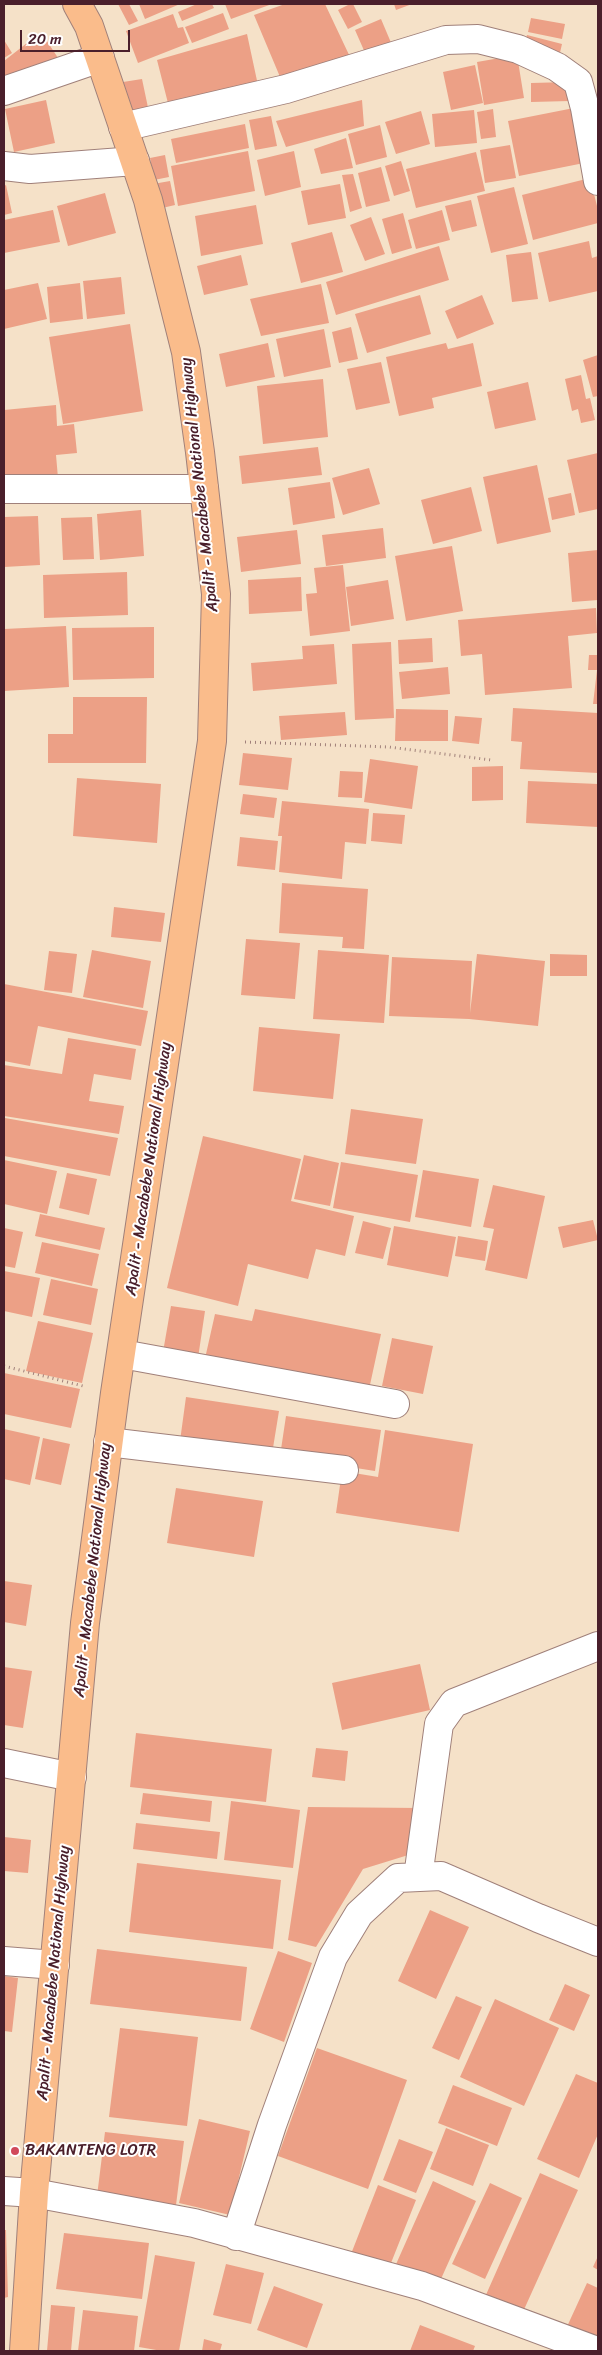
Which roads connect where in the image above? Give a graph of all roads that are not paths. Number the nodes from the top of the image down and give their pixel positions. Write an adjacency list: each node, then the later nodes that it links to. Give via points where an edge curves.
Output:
1 (77, 4): 2 (main road, Apalit - Macabebe National Highway)
2 (100, 58): 3 (street); 4 (main road, Apalit - Macabebe National Highway)
3 (4, 91)
4 (123, 127): 5 (main road, Apalit - Macabebe National Highway); 7 (street, via 286,89 446,40 478,39 518,49 557,67 578,82)
5 (135, 161): 6 (street, via 30,169); 9 (main road, Apalit - Macabebe National Highway, via 186,352)
6 (4, 166)
7 (598, 181)
8 (4, 489): 9 (street)
9 (204, 489): 10 (main road, Apalit - Macabebe National Highway, via 216,594 212,741)
10 (122, 1354): 11 (street); 12 (main road, Apalit - Macabebe National Highway)
11 (395, 1404)
12 (108, 1442): 13 (street); 16 (main road, Apalit - Macabebe National Highway, via 85,1623)
13 (344, 1470)
14 (598, 1646): 17 (street, via 454,1703 439,1724)
15 (4, 1763): 16 (street)
16 (72, 1777): 20 (main road, Apalit - Macabebe National Highway)
17 (418, 1877): 18 (street, via 441,1876); 23 (street, via 398,1878 359,1914 333,1957)
18 (598, 1942)
19 (4, 1961): 20 (street)
20 (55, 1966): 22 (main road, Apalit - Macabebe National Highway)
21 (4, 2191): 22 (street)
22 (34, 2193): 23 (street, via 194,2223); 24 (main road, Apalit - Macabebe National Highway)
23 (236, 2236): 25 (street, via 422,2286)
24 (24, 2351)
25 (597, 2351)

